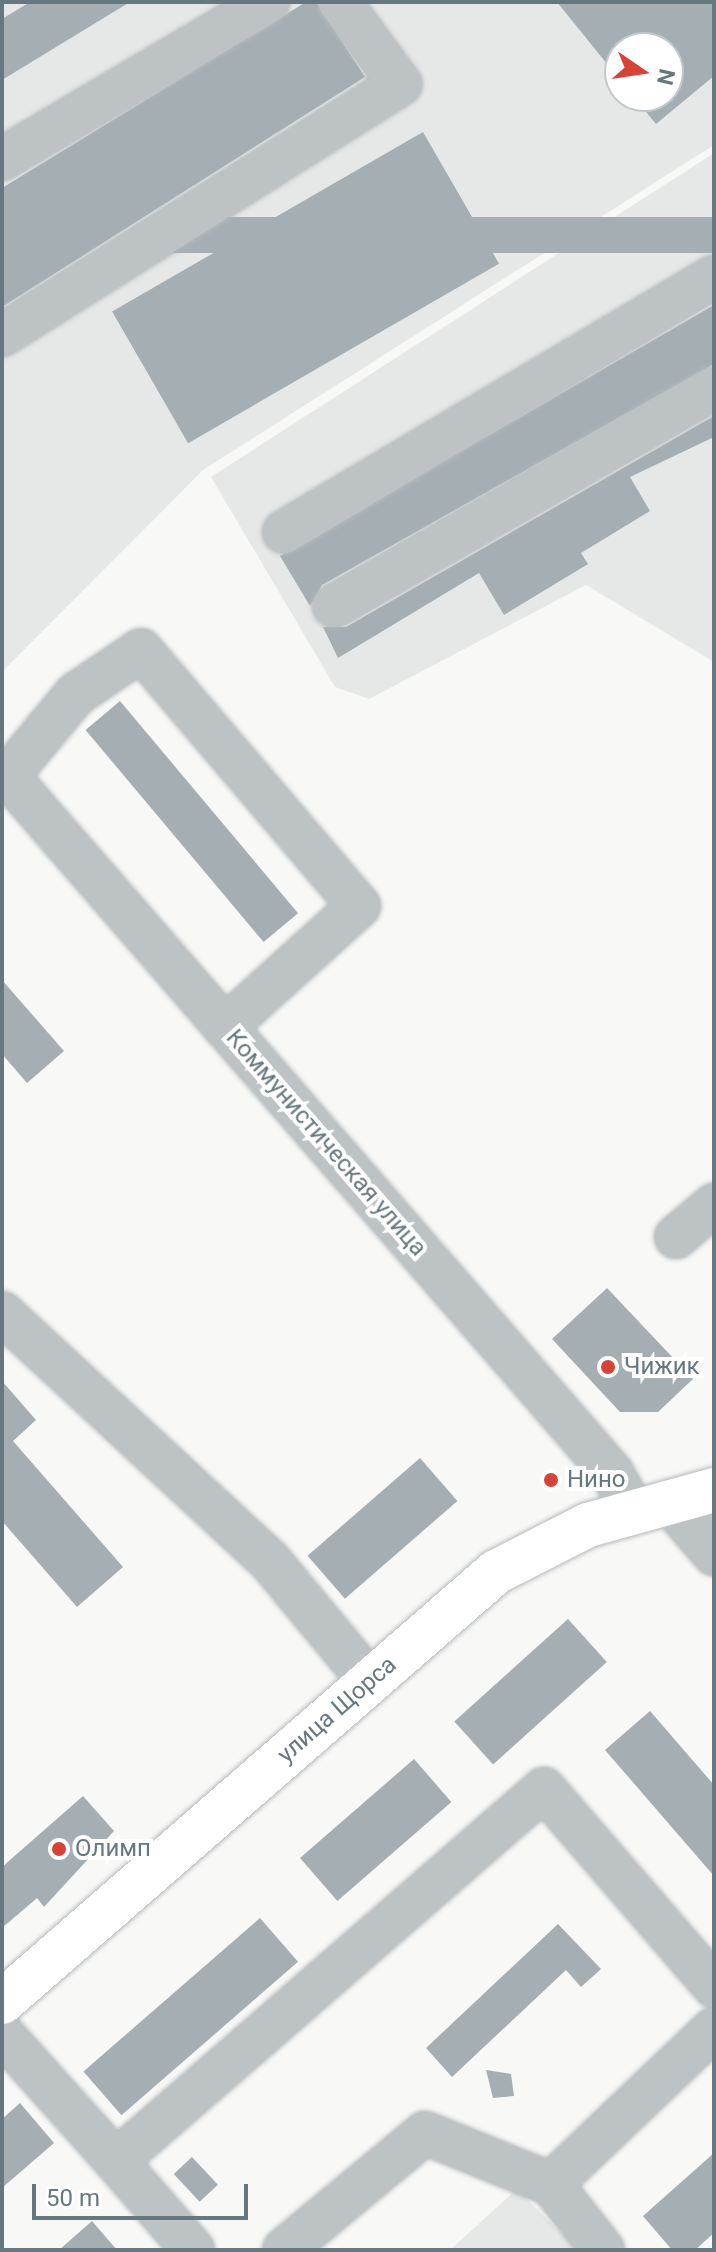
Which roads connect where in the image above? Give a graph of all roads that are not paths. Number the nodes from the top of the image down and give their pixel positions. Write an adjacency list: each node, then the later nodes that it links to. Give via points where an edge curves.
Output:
1 (268, 2): 3 (street)
2 (340, 2): 5 (street, via 400,84)
3 (2, 159)
4 (714, 277): 7 (street)
5 (2, 335)
6 (714, 388): 8 (street)
7 (284, 532)
8 (334, 606)
9 (6, 781): 10 (street, Коммунистическая улица); 10 (street, via 76,694 141,650 359,906)
10 (225, 1027): 15 (street, Коммунистическая улица, via 612,1473)
11 (714, 1205): 12 (street)
12 (676, 1237)
13 (2, 1313): 17 (street, via 270,1561)
14 (714, 1490): 15 (main road, улица Щорса)
15 (653, 1508): 16 (street, Коммунистическая улица); 17 (main road, улица Щорса, via 523,1554)
16 (714, 1554)
17 (370, 1682): 19 (main road, улица Щорса)
18 (714, 1986): 22 (street, via 544,1789)
19 (2, 2002)
20 (714, 2029): 23 (street)
21 (2, 2034): 22 (street)
22 (116, 2161): 24 (street)
23 (551, 2184): 25 (street, via 425,2133); 26 (street)
24 (193, 2250)
25 (284, 2250)
26 (603, 2250)

